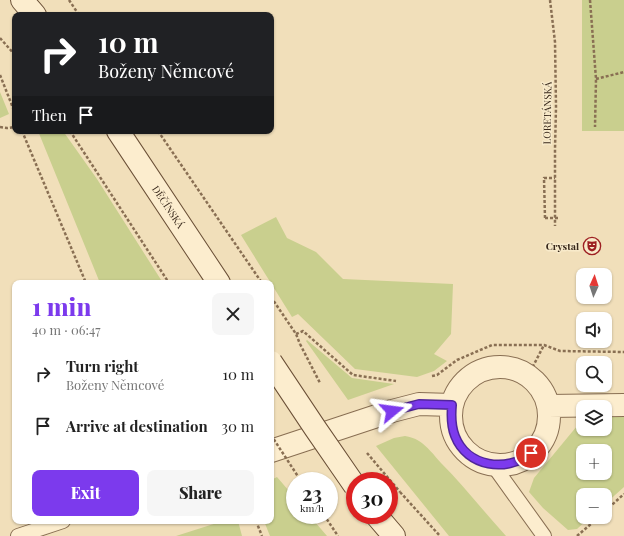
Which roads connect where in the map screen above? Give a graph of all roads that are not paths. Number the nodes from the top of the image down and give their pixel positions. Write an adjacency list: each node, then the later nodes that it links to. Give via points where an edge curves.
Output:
1 (22, 0): 3 (street)
2 (35, 0): 4 (street)
3 (32, 12)
4 (42, 12)
5 (120, 134): 6 (street, DĚČÍNSKÁ)
6 (217, 280)
7 (274, 366): 13 (street, bridge)
8 (452, 405): 10 (street, via 458,390 469,378 483,370 498,367 514,369 528,376 540,387); 11 (street, via 419,404); 12 (street, via 451,421 455,437 465,451 478,460)
9 (624, 405): 10 (street)
10 (548, 406): 12 (street, via 546,434 538,448 510,465)
11 (274, 451)
12 (493, 465): 18 (lane)
13 (346, 473)
14 (53, 524): 16 (lane)
15 (384, 524): 17 (street)
16 (18, 536)
17 (394, 536)
18 (544, 536)

